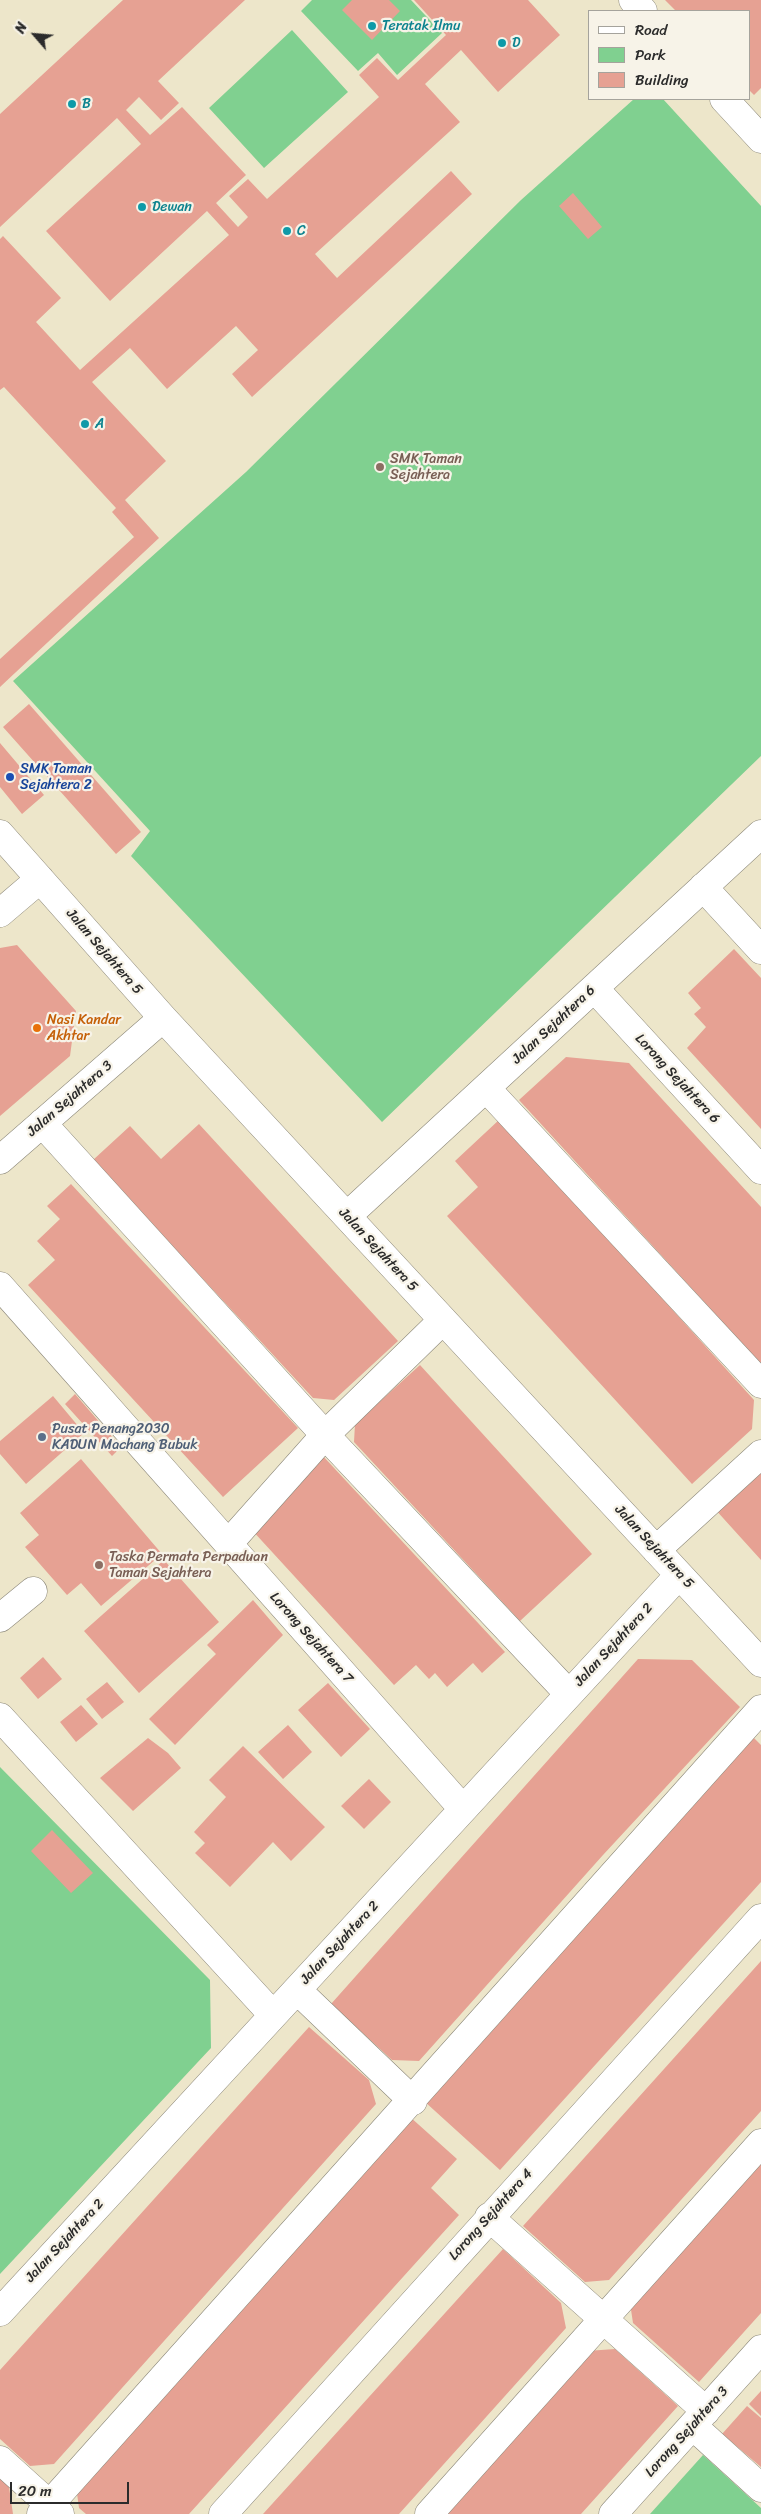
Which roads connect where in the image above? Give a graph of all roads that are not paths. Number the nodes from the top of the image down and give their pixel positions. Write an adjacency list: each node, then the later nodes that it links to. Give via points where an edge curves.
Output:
1 (633, 0): 2 (street)
2 (642, 10)
3 (725, 100): 4 (street)
4 (757, 125)
5 (0, 834): 7 (street, Jalan Sejahtera 5)
6 (761, 834): 8 (street, Jalan Sejahtera 6)
7 (40, 879): 9 (street); 12 (street, Jalan Sejahtera 5)
8 (703, 887): 10 (street); 11 (street, Jalan Sejahtera 6)
9 (0, 913)
10 (761, 950)
11 (594, 988): 13 (street, Jalan Sejahtera 6); 16 (street, Lorong Sejahtera 6)
12 (162, 1018): 14 (street, Jalan Sejahtera 3); 17 (street, Jalan Sejahtera 5)
13 (486, 1088): 17 (street, Jalan Sejahtera 6); 20 (street)
14 (42, 1124): 15 (street, Jalan Sejahtera 3); 21 (street)
15 (0, 1160)
16 (761, 1170)
17 (347, 1216): 19 (street, Jalan Sejahtera 5)
18 (0, 1286): 23 (street, Lorong Sejahtera 7)
19 (443, 1320): 21 (street); 24 (street, Jalan Sejahtera 5)
20 (761, 1384)
21 (325, 1435): 23 (street); 29 (street)
22 (761, 1454): 24 (street)
23 (228, 1544): 32 (street, Lorong Sejahtera 7)
24 (656, 1550): 25 (street, Jalan Sejahtera 5)
25 (679, 1575): 28 (street, Jalan Sejahtera 5); 29 (street, Jalan Sejahtera 2)
26 (33, 1591): 27 (street)
27 (0, 1618)
28 (761, 1663)
29 (569, 1694): 32 (street, Jalan Sejahtera 2)
30 (761, 1709): 36 (street)
31 (0, 1717): 35 (street)
32 (463, 1809): 34 (street, Jalan Sejahtera 2)
33 (761, 1918): 38 (street, Lorong Sejahtera 4)
34 (297, 1990): 35 (street, Jalan Sejahtera 2); 36 (street)
35 (273, 2015): 39 (street, Jalan Sejahtera 2)
36 (413, 2101): 45 (street)
37 (761, 2143): 40 (street)
38 (489, 2217): 40 (street); 46 (street, Lorong Sejahtera 4)
39 (0, 2312)
40 (604, 2319): 42 (street); 47 (street)
41 (761, 2349): 42 (street, Lorong Sejahtera 3)
42 (699, 2418): 44 (street); 48 (street, Lorong Sejahtera 3)
43 (0, 2460): 45 (street)
44 (761, 2488)
45 (50, 2511)
46 (223, 2514)
47 (429, 2514)
48 (613, 2514)

